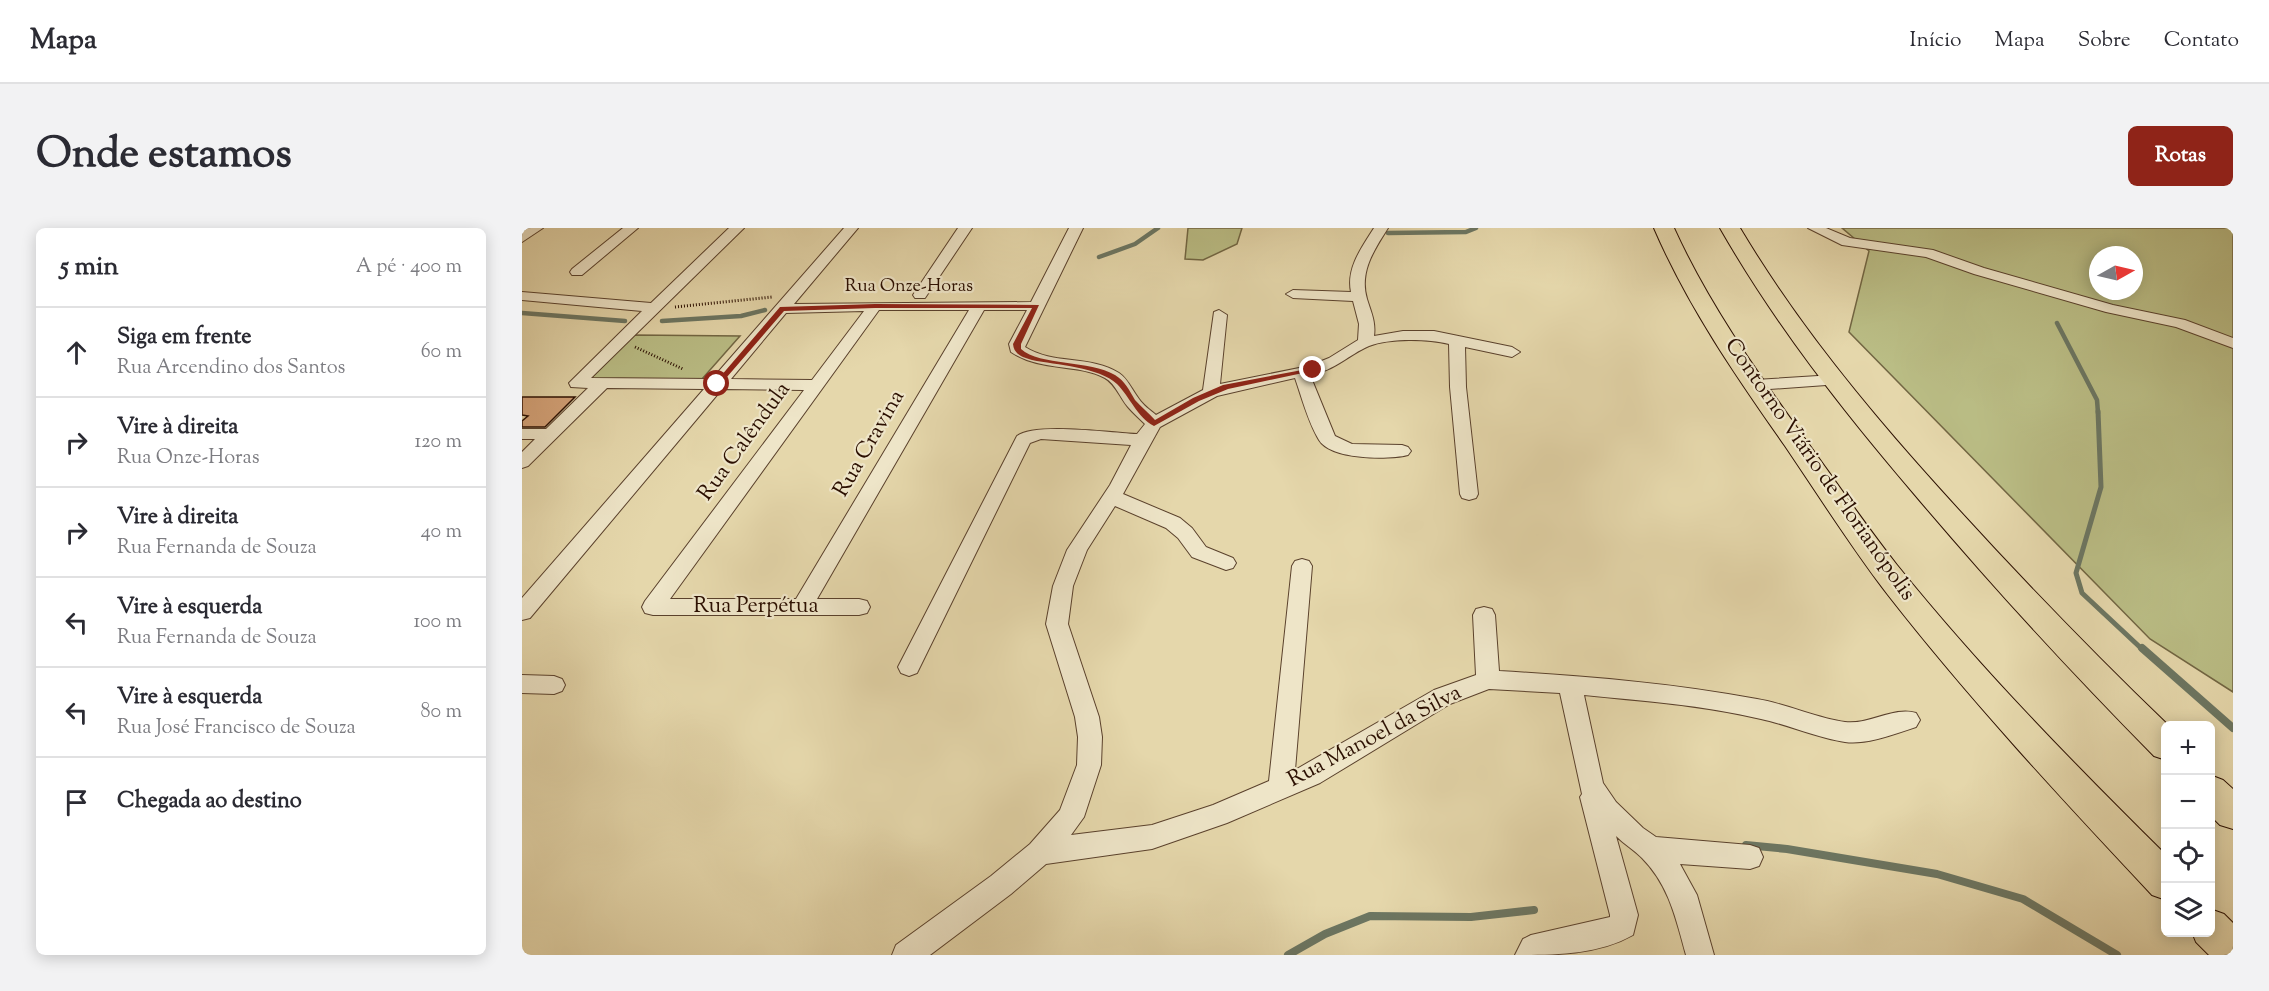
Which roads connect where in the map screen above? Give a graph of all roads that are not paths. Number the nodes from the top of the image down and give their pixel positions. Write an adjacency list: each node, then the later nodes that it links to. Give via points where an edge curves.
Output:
1 (536, 228): 11 (street)
2 (631, 228): 12 (street)
3 (738, 228): 21 (street)
4 (851, 228): 18 (street)
5 (966, 228): 14 (street)
6 (1076, 228): 17 (street)
7 (1382, 228): 16 (street, via 1361,262)
8 (1664, 228): 32 (highway, Contorno Viário de Florianópolis, via 1707,310)
9 (1730, 228): 28 (highway, via 1780,307)
10 (1815, 228): 25 (street, via 1847,242 1928,253 2111,309 2180,323)
11 (522, 238)
12 (577, 272)
13 (1293, 294): 16 (street)
14 (920, 295): 17 (street, Rua Onze-Horas); 18 (street, Rua Onze-Horas)
15 (522, 296): 21 (street)
16 (1359, 297): 24 (street, via 1367,318)
17 (1039, 301): 20 (street, Rua Onze-Horas); 34 (street, via 1017,349 1035,358 1111,375 1134,403)
18 (788, 302): 19 (street, Rua Onze-Horas); 30 (street)
19 (875, 306): 20 (street, Rua Onze-Horas); 31 (street, Rua Calêndula)
20 (979, 306): 44 (street, Rua Cravina)
21 (654, 308): 29 (street, via 577,382)
22 (1219, 315): 33 (street)
23 (1457, 340): 24 (street, via 1420,335); 26 (street); 39 (street)
24 (1365, 342): 27 (street, via 1335,362)
25 (2233, 343)
26 (1512, 352)
27 (1301, 373): 33 (street); 37 (street, via 1327,439 1334,445 1351,450)
28 (1834, 380): 32 (street); 54 (highway, via 2002,575)
29 (603, 383): 30 (street); 36 (street)
30 (717, 384): 31 (street); 46 (street)
31 (817, 385): 43 (street, Rua Calêndula)
32 (1755, 385): 62 (highway, Contorno Viário de Florianópolis, via 1899,588 1980,682)
33 (1211, 392): 34 (street)
34 (1148, 431): 40 (street); 48 (street, via 1041,434 1023,440)
35 (522, 434): 36 (street)
36 (551, 434): 38 (street)
37 (1402, 451)
38 (522, 462)
39 (1469, 494)
40 (1112, 497): 41 (street, via 1173,523 1199,552); 60 (street, via 1069,567 1057,624 1087,717 1089,765 1071,816)
41 (1226, 563)
42 (1302, 566): 56 (street)
43 (653, 607): 44 (street, Rua Perpétua)
44 (802, 607): 45 (street, Rua Perpétua)
45 (859, 607)
46 (522, 612)
47 (1484, 615): 49 (street)
48 (909, 667)
49 (1488, 680): 51 (street, Rua Manoel da Silva); 56 (street, Rua Manoel da Silva, via 1442,696)
50 (522, 684): 52 (street)
51 (1570, 684): 53 (street, Rua Manoel da Silva, via 1749,707 1846,732); 55 (street)
52 (554, 685)
53 (1908, 720)
54 (2161, 741)
55 (1591, 787): 59 (street, via 1607,810); 66 (street, via 1624,915 1623,925 1541,945)
56 (1281, 789): 60 (street, Rua Manoel da Silva, via 1152,837)
57 (2215, 795): 58 (highway)
58 (2233, 813)
59 (1651, 849): 61 (street); 67 (street, via 1683,895)
60 (1039, 853): 65 (street)
61 (1750, 856)
62 (2161, 877)
63 (2215, 932): 64 (highway)
64 (2233, 951)
65 (906, 955)
66 (1528, 955)
67 (1700, 955)

